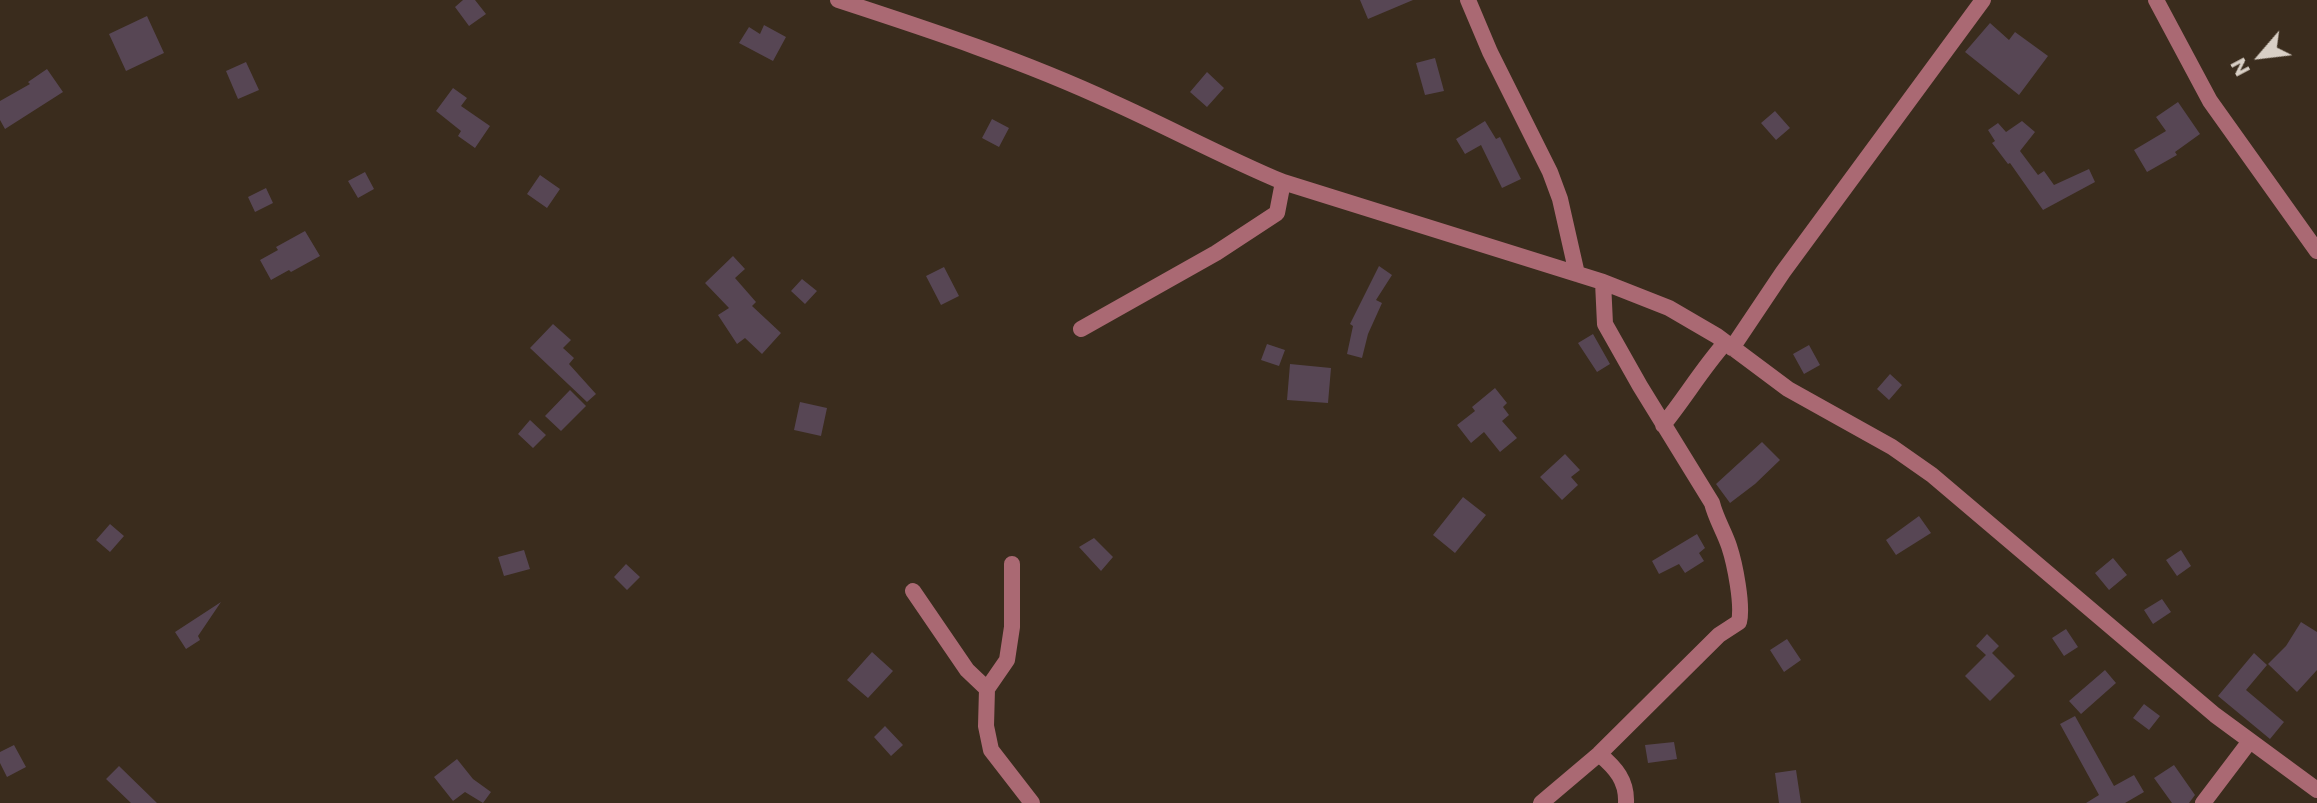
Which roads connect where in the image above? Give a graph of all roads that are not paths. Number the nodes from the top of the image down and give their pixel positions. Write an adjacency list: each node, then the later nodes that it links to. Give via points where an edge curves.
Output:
1 (838, 0): 5 (street, via 1031,68)
2 (1468, 0): 7 (street, via 1550,172)
3 (1983, 0): 10 (street)
4 (2156, 0): 6 (street, via 2210,101)
5 (1283, 182): 7 (street); 9 (street, via 1277,213)
6 (2317, 251)
7 (1577, 274): 8 (street)
8 (1603, 282): 10 (street, via 1669,308); 11 (street, via 1605,324)
9 (1081, 329)
10 (1729, 345): 11 (street, via 1700,372); 15 (street, via 1788,389 1932,475)
11 (1663, 425): 16 (street, via 1712,503 1729,546 1742,609 1739,622 1719,635)
12 (1012, 564): 14 (street, via 1007,660)
13 (913, 591): 14 (street, via 967,670)
14 (987, 689): 18 (street, via 991,750)
15 (2250, 741): 17 (street); 21 (street)
16 (1599, 754): 19 (street); 20 (street, via 1615,767 1627,789)
17 (2317, 790)
18 (1032, 803)
19 (1541, 803)
20 (1626, 803)
21 (2203, 803)

